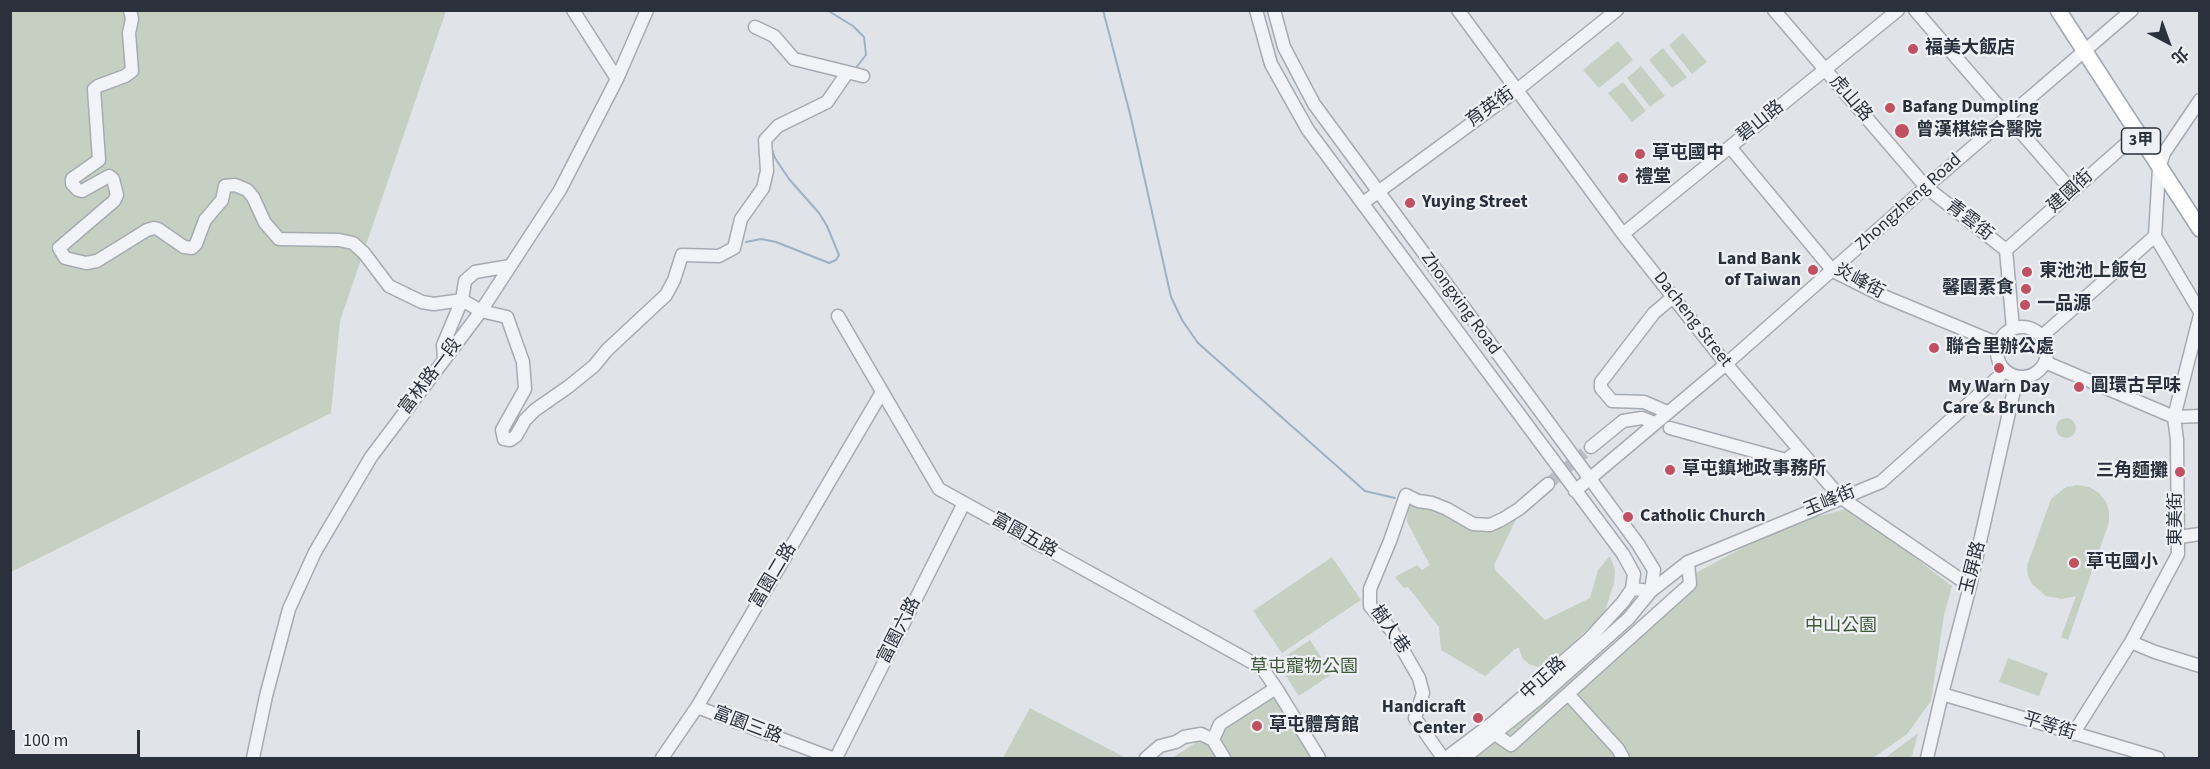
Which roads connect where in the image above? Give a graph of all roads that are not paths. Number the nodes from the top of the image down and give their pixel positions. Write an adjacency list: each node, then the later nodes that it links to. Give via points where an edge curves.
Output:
1 (130, 10): 34 (street, via 132,70 94,89 99,160 72,179 72,184 82,191 109,176 117,195 59,248 65,258 86,263 97,261 154,228 192,248 205,220 222,200 225,186 235,185 253,197 265,223 279,239 352,243 390,286 422,302)
2 (573, 10): 16 (street)
3 (647, 10): 16 (street, 富林路一段)
4 (1256, 10): 26 (street, Zhongxing Road, via 1271,64 1287,94 1334,167)
5 (1274, 10): 24 (street, Zhongxing Road, via 1284,47 1303,86)
6 (1458, 10): 17 (street, Dacheng Street)
7 (1617, 10): 17 (street, 育英街)
8 (1774, 10): 15 (street, 虎山路)
9 (1898, 10): 15 (street, 碧山路)
10 (1915, 10): 19 (street)
11 (2058, 10): 14 (main road, 3甲)
12 (2132, 10): 14 (street, Zhongzheng Road)
13 (755, 27): 35 (street, via 774,36 794,59 854,75 827,102 778,126 765,140 767,171 763,188 741,219 734,248 719,256 682,255 666,295 594,366 535,410 510,440 504,438 502,430 525,389 523,362 507,317)
14 (2084, 52): 19 (street, Zhongzheng Road); 20 (main road, 3甲)
15 (1825, 70): 21 (street, 碧山路); 23 (street, 虎山路)
16 (617, 79): 31 (street, 富林路一段, via 560,190)
17 (1517, 90): 24 (street, 育英街); 28 (street, Dacheng Street)
18 (2199, 100): 22 (street, via 2164,153)
19 (2007, 117): 23 (street, Zhongzheng Road); 25 (street)
20 (2137, 134): 22 (main road, 3甲); 25 (street, 建國街)
21 (1730, 147): 28 (street, 碧山路); 32 (street, 炎峰街)
22 (2159, 168): 27 (main road, 3甲); 29 (street)
23 (1926, 187): 30 (street, 青雲街); 32 (street, Zhongzheng Road)
24 (1377, 190): 26 (street, 育英街); 54 (street, Zhongxing Road)
25 (2072, 191): 30 (street, 建國街)
26 (1363, 202): 56 (street, Zhongxing Road)
27 (2199, 229)
28 (1623, 234): 33 (street, Dacheng Street)
29 (2155, 236): 36 (street); 39 (street)
30 (2006, 250): 38 (street, 青雲街)
31 (510, 266): 34 (street, via 475,272 465,281); 35 (street, 富林路一段)
32 (1833, 271): 40 (street, 炎峰街); 43 (street, Zhongzheng Road)
33 (1673, 297): 43 (street, Dacheng Street); 47 (street, via 1654,314 1601,382 1601,388 1612,400 1644,402)
34 (462, 300): 35 (street); 41 (street, via 443,345)
35 (481, 311): 41 (street, 富林路一段)
36 (2199, 314): 49 (street, 東美街)
37 (838, 316): 46 (street, 富園五路)
38 (2013, 329): 39 (street, via 2029,328); 40 (street)
39 (2042, 336): 42 (street, via 2047,348)
40 (1999, 344): 44 (street, via 1998,358)
41 (444, 360): 74 (street, 富林路一段, via 371,457 315,552 289,609)
42 (2045, 362): 45 (street, via 2034,374); 49 (street)
43 (1726, 364): 47 (street, Zhongzheng Road); 53 (street, Dacheng Street)
44 (2005, 371): 45 (street); 57 (street, 玉峰街, via 1881,482)
45 (2017, 377): 62 (street, 玉屏路)
46 (882, 392): 58 (street, 富園五路, via 939,489); 70 (street, 富園二路)
47 (1668, 412): 50 (street, Zhongzheng Road)
48 (2199, 416): 49 (street)
49 (2174, 417): 60 (street, 東美街)
50 (1655, 423): 52 (street, via 1642,418 1623,421); 54 (street, Zhongzheng Road)
51 (1670, 428): 53 (street, via 1786,460 1792,455)
52 (1591, 447)
53 (1805, 456): 57 (street, Dacheng Street)
54 (1589, 480): 56 (street, Zhongzheng Road); 64 (street, Zhongxing Road, via 1647,558 1653,570)
55 (1548, 484): 80 (street, 樹人巷, via 1490,525 1473,524 1439,506 1406,495 1370,588 1370,606 1392,631 1419,678 1423,693 1415,718)
56 (1575, 491): 63 (street, Zhongxing Road, via 1623,554 1634,574)
57 (1840, 497): 61 (street, 玉峰街); 62 (street, Dacheng Street)
58 (964, 503): 67 (street, 富園五路, via 1262,668); 76 (street, 富園六路)
59 (2199, 534): 60 (street)
60 (2179, 537): 65 (street, 東美街, via 2178,554)
61 (1688, 562): 64 (street, 玉峰街); 68 (street, via 1690,584)
62 (1970, 586): 69 (street, 玉屏路)
63 (1632, 589): 64 (street); 71 (street, 中正路, via 1615,613)
64 (1651, 591): 71 (street, 中正路, via 1628,619 1538,699)
65 (2131, 642): 66 (street); 72 (street, 東美街)
66 (2199, 666)
67 (1276, 688): 73 (street, via 1220,724); 79 (street, 富園五路)
68 (1568, 694): 71 (street, via 1511,745); 82 (street)
69 (1942, 694): 72 (street, 平等街); 83 (street, 玉屏路)
70 (696, 707): 75 (street, 富園二路); 76 (street, 富園三路)
71 (1493, 729): 80 (street, 中正路); 81 (street, 中正路)
72 (2073, 734): 84 (street, 平等街)
73 (1213, 740): 77 (street, via 1201,734 1184,737 1160,746); 78 (street)
74 (253, 759)
75 (662, 759)
76 (834, 759)
77 (1146, 759)
78 (1224, 759)
79 (1319, 759)
80 (1445, 759)
81 (1464, 759)
82 (1623, 759)
83 (1927, 759)
84 (2158, 759)

